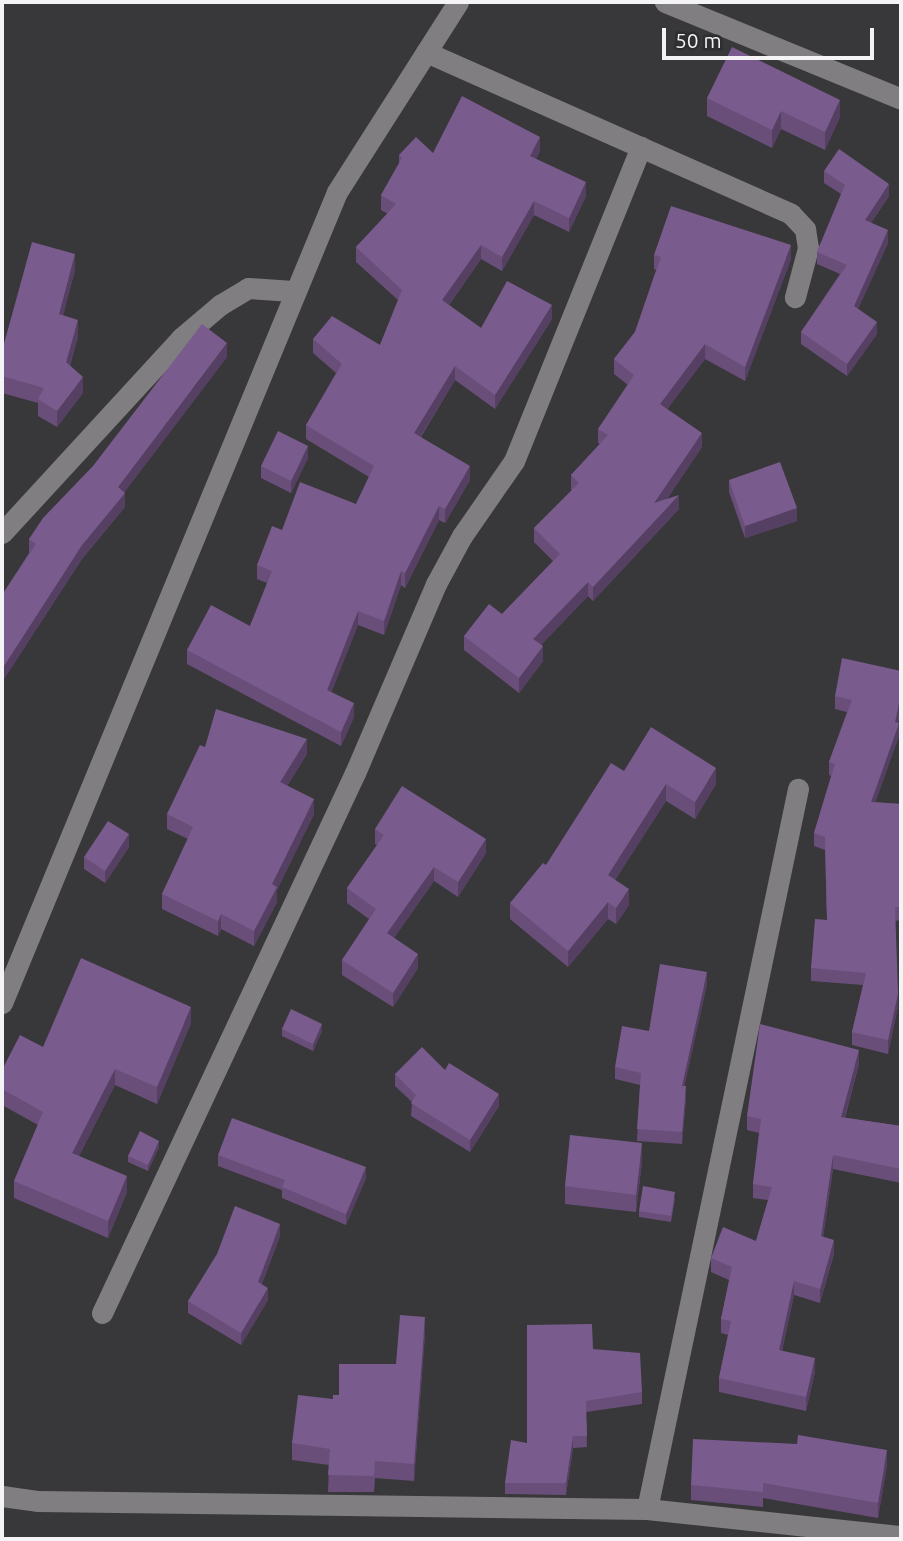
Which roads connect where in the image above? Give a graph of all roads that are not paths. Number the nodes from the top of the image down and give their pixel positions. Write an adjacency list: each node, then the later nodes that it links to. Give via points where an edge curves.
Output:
1 (458, 2): 3 (street)
2 (665, 2): 4 (street)
3 (426, 52): 5 (street); 6 (street, via 337,192)
4 (901, 99)
5 (641, 147): 7 (street, via 791,214 805,229 808,248); 11 (street, via 514,461 462,536 436,584 355,773)
6 (293, 291): 8 (street, via 248,288 190,330); 10 (street)
7 (795, 297)
8 (2, 533)
9 (798, 789): 13 (street)
10 (2, 1003)
11 (102, 1313)
12 (2, 1496): 13 (street, via 37,1501)
13 (647, 1509): 14 (street)
14 (901, 1536)

